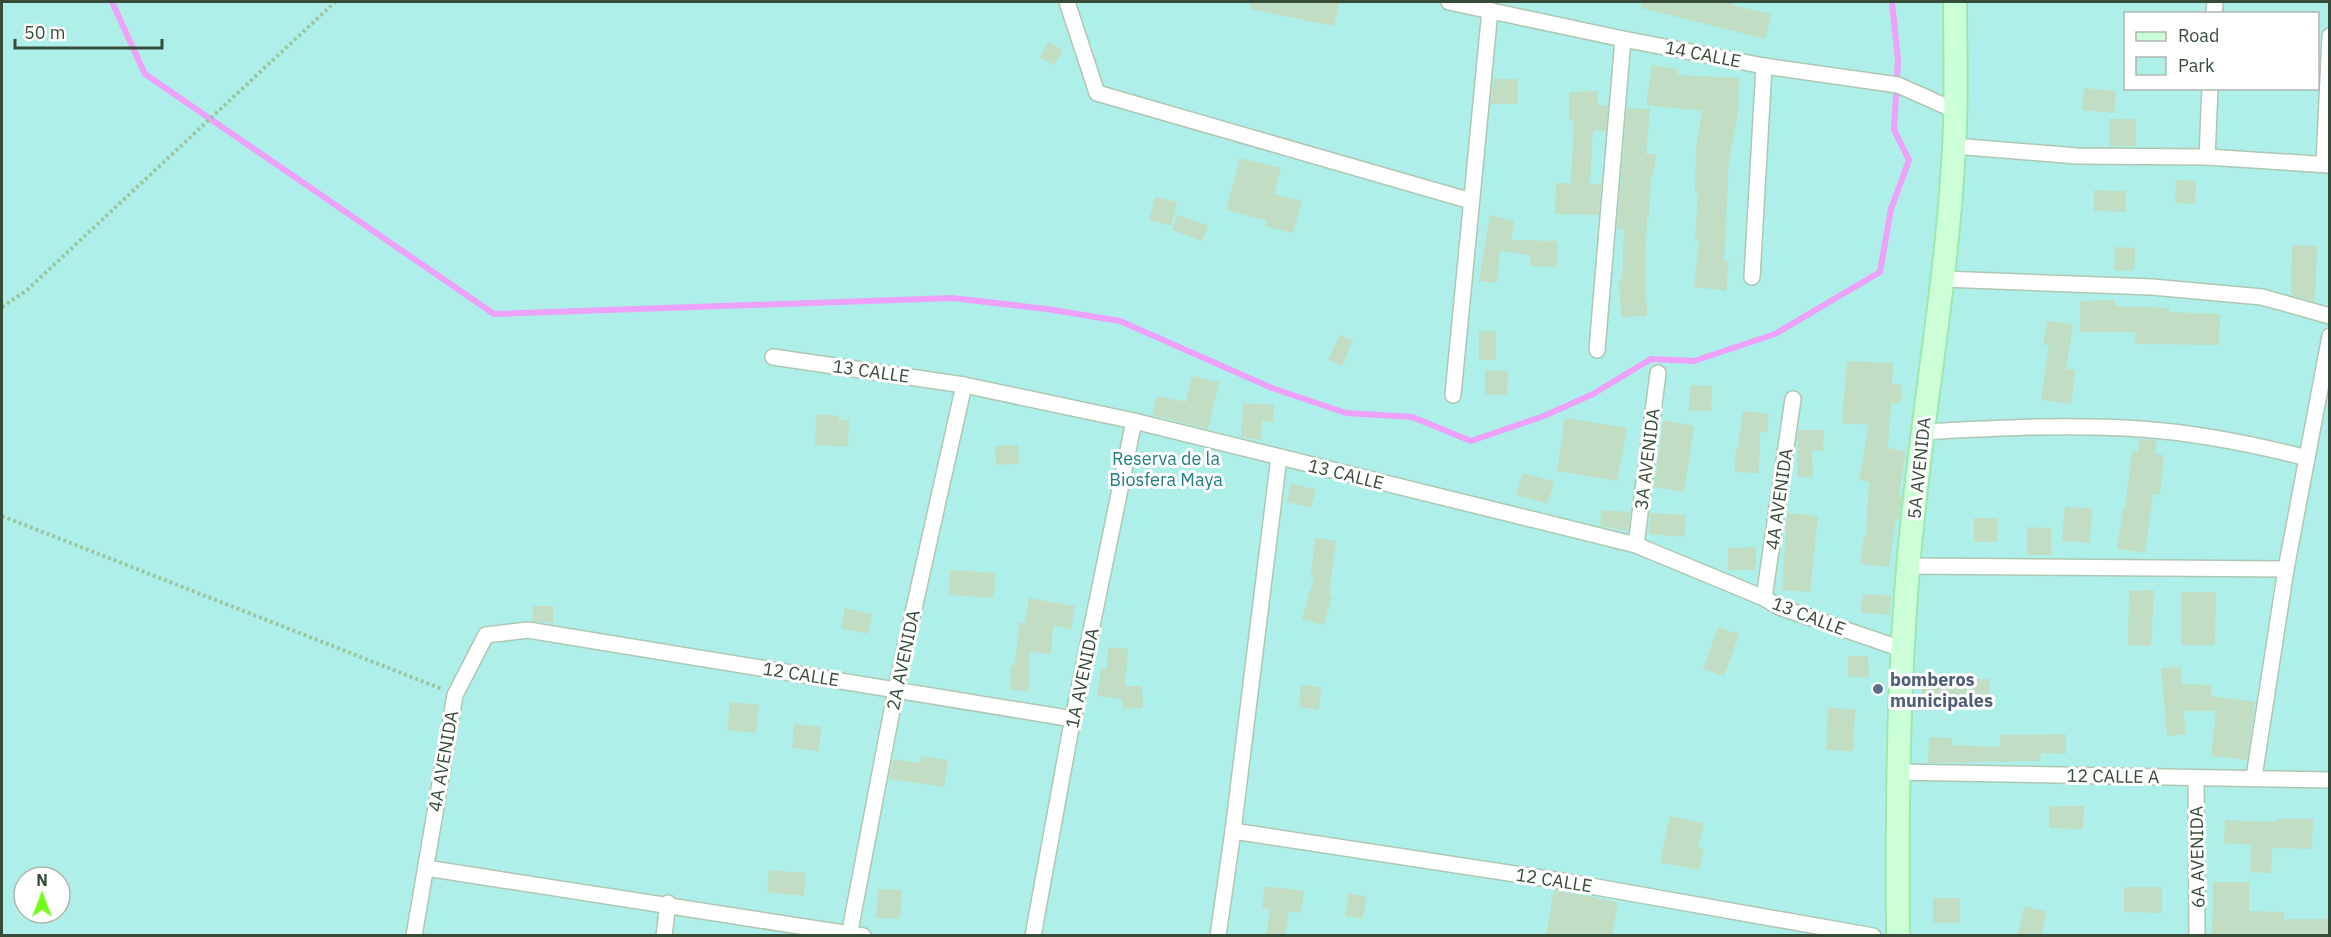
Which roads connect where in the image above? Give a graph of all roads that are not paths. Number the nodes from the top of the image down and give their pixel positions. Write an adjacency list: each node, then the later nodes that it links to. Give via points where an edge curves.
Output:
1 (1067, 2): 13 (street, via 1097,93)
2 (1449, 2): 4 (street, 14 CALLE)
3 (1955, 2): 9 (street, 5A AVENIDA)
4 (1490, 10): 6 (street, 14 CALLE); 13 (street)
5 (2330, 36): 12 (street)
6 (1623, 39): 7 (street, 14 CALLE); 18 (street)
7 (1764, 66): 9 (street, 14 CALLE, via 1898,85); 14 (street)
8 (2210, 90): 11 (street)
9 (1954, 110): 10 (street, 5A AVENIDA)
10 (1954, 147): 11 (street, via 2077,156); 15 (street, 5A AVENIDA)
11 (2207, 157): 12 (street)
12 (2327, 165)
13 (1472, 201): 22 (street)
14 (1752, 277)
15 (1942, 279): 16 (street, via 2262,297); 25 (street, 5A AVENIDA)
16 (2330, 316)
17 (2330, 336): 27 (street)
18 (1597, 350)
19 (773, 357): 21 (street, 13 CALLE)
20 (1658, 373): 28 (street, 3A AVENIDA)
21 (964, 385): 24 (street, 13 CALLE); 34 (street, 2A AVENIDA)
22 (1453, 395)
23 (1793, 399): 31 (street, 4A AVENIDA)
24 (1134, 421): 26 (street, 13 CALLE); 35 (street, 1A AVENIDA)
25 (1922, 432): 27 (street, via 2034,426 2142,429 2256,445); 29 (street, 5A AVENIDA)
26 (1279, 457): 28 (street, 13 CALLE); 40 (street)
27 (2307, 458): 30 (street)
28 (1636, 545): 31 (street, 13 CALLE)
29 (1908, 566): 30 (street); 33 (street, 5A AVENIDA)
30 (2286, 569): 37 (street)
31 (1764, 598): 33 (street, 13 CALLE, via 1779,607)
32 (528, 630): 34 (street, 12 CALLE); 41 (street, 4A AVENIDA, via 486,635 455,695)
33 (1902, 649): 36 (street, 5A AVENIDA)
34 (896, 689): 35 (street, 12 CALLE); 43 (street, 2A AVENIDA)
35 (1073, 719): 46 (street, 1A AVENIDA)
36 (1897, 772): 38 (street, 12 CALLE A); 49 (street, 5A AVENIDA)
37 (2253, 777): 38 (street, 12 CALLE A); 39 (street, 12 CALLE A)
38 (2196, 778): 50 (street, 6A AVENIDA)
39 (2330, 780)
40 (1233, 831): 47 (street); 48 (street, 12 CALLE, via 1568,882)
41 (426, 868): 42 (street); 44 (street, 4A AVENIDA)
42 (668, 903): 43 (street); 45 (street)
43 (854, 935)
44 (414, 936)
45 (664, 936)
46 (1034, 936)
47 (1218, 936)
48 (1873, 936)
49 (1898, 936)
50 (2197, 936)

